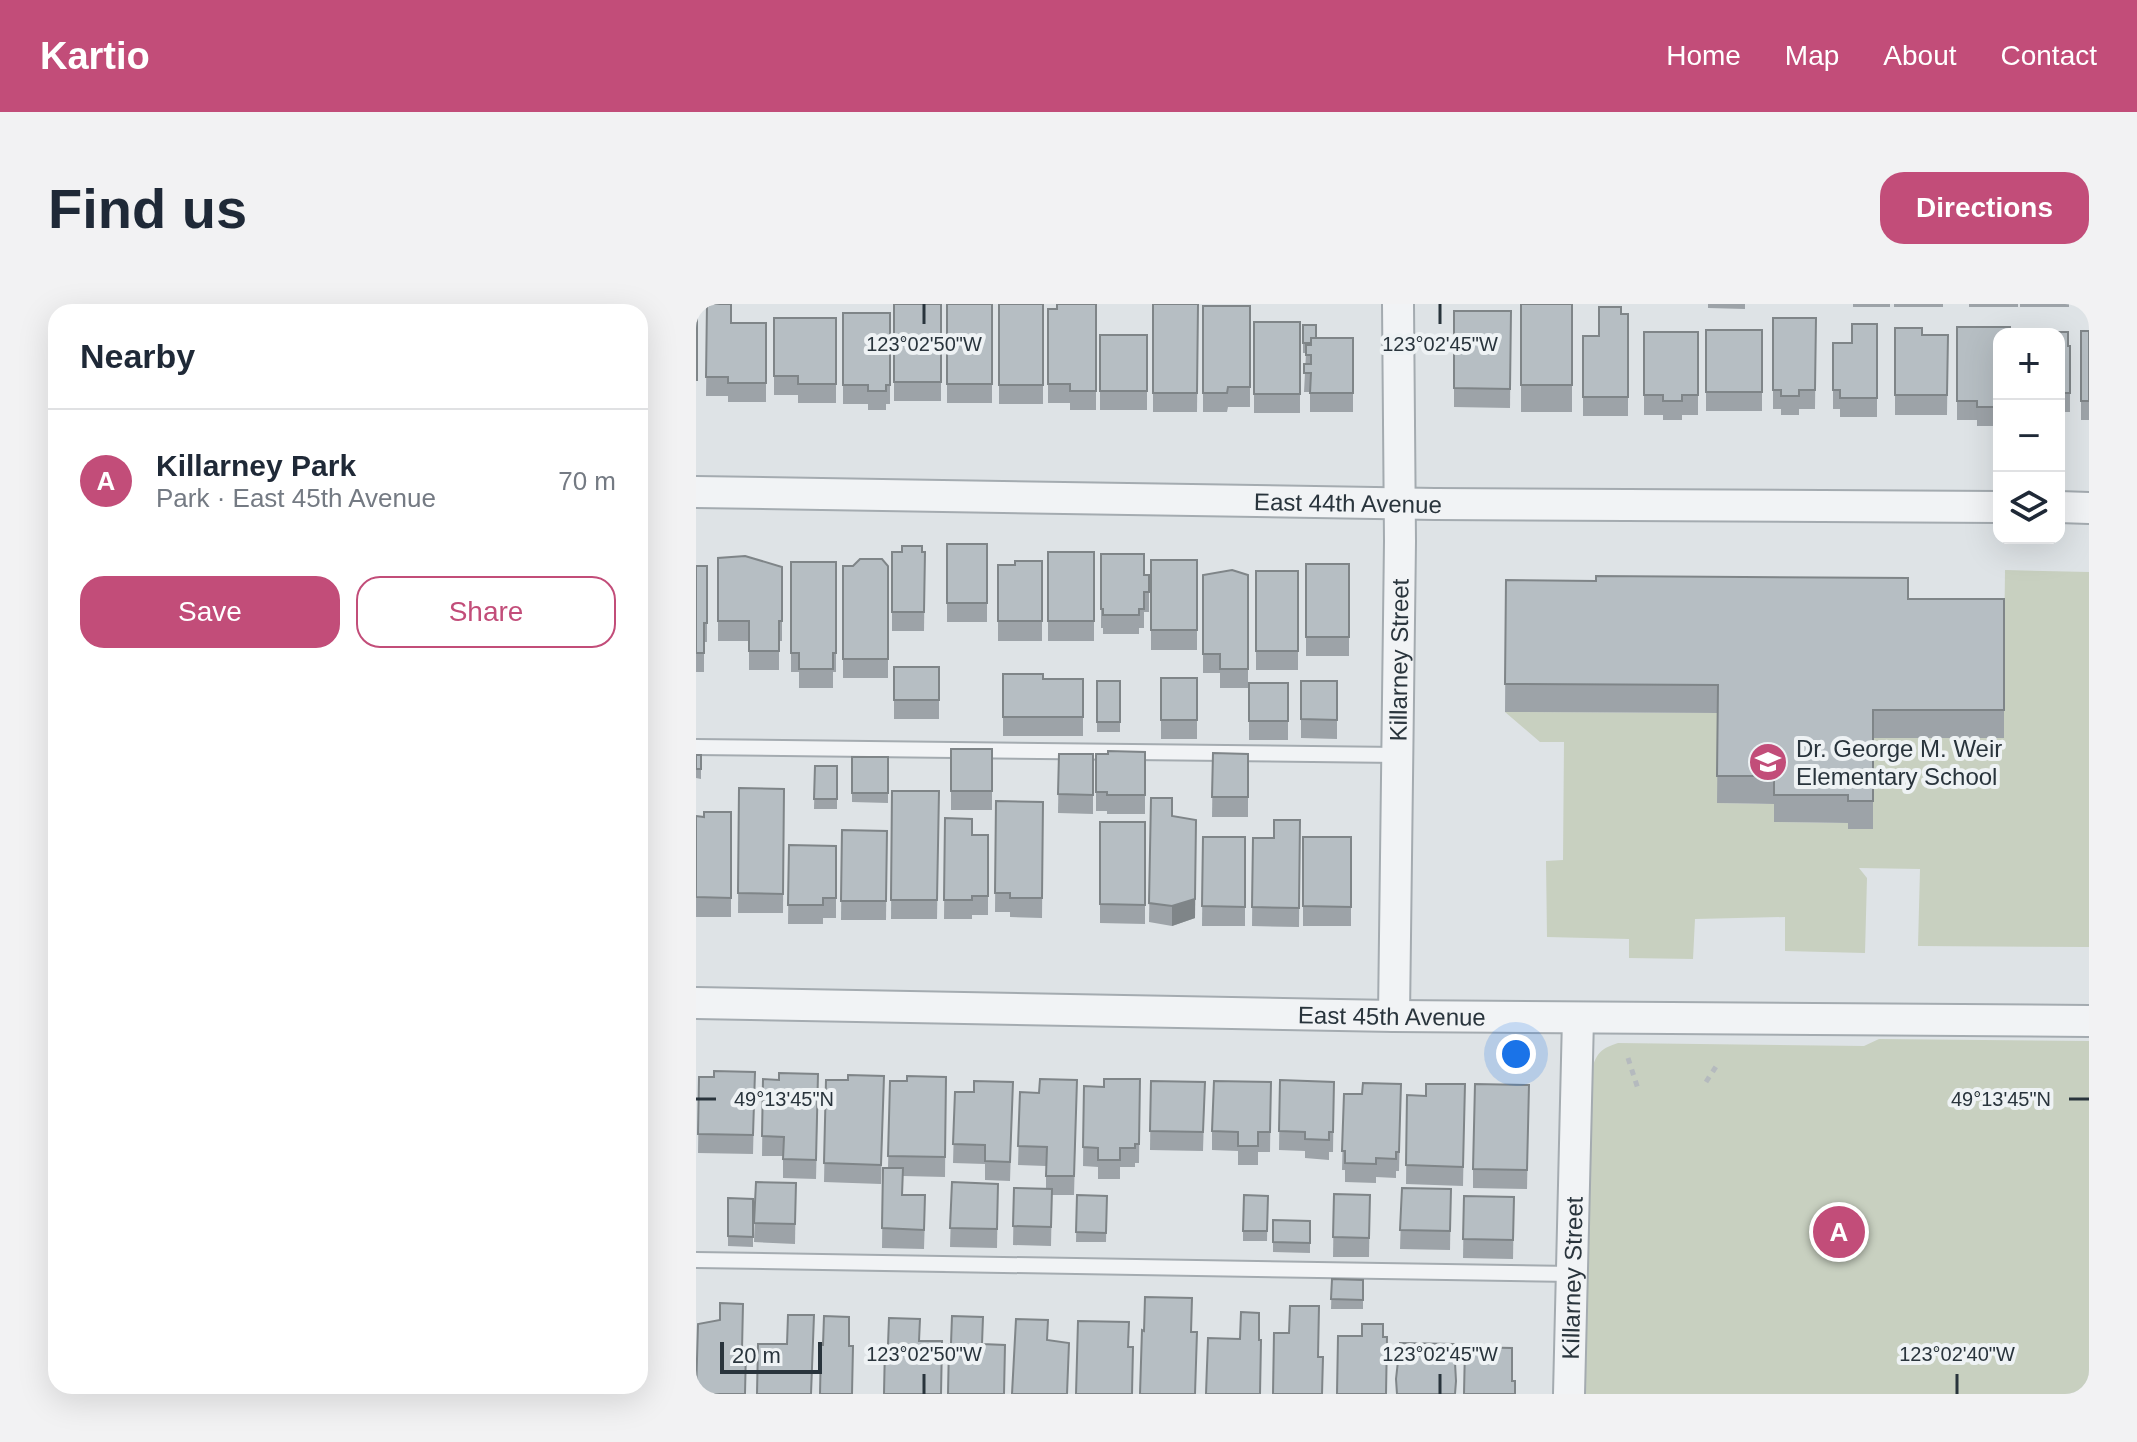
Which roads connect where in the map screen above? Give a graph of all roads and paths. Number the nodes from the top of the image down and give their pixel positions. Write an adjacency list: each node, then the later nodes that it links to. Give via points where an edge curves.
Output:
1 (1398, 304): 3 (street, Killarney Street)
2 (696, 492): 3 (street, East 44th Avenue)
3 (1400, 503): 4 (street, East 44th Avenue); 8 (street, Killarney Street)
4 (1993, 507)
5 (2065, 507): 6 (street)
6 (2089, 508)
7 (696, 747): 8 (lane)
8 (1398, 755): 10 (street, Killarney Street)
9 (696, 1003): 10 (street, East 45th Avenue)
10 (1394, 1016): 11 (street, East 45th Avenue)
11 (1578, 1018): 12 (street, East 45th Avenue); 18 (street, Killarney Street)
12 (2089, 1021)
13 (1628, 1058): 16 (path)
14 (1719, 1062): 15 (path)
15 (1706, 1082)
16 (1638, 1089)
17 (696, 1260): 18 (lane)
18 (1571, 1274): 19 (street, Killarney Street)
19 (1569, 1394)

